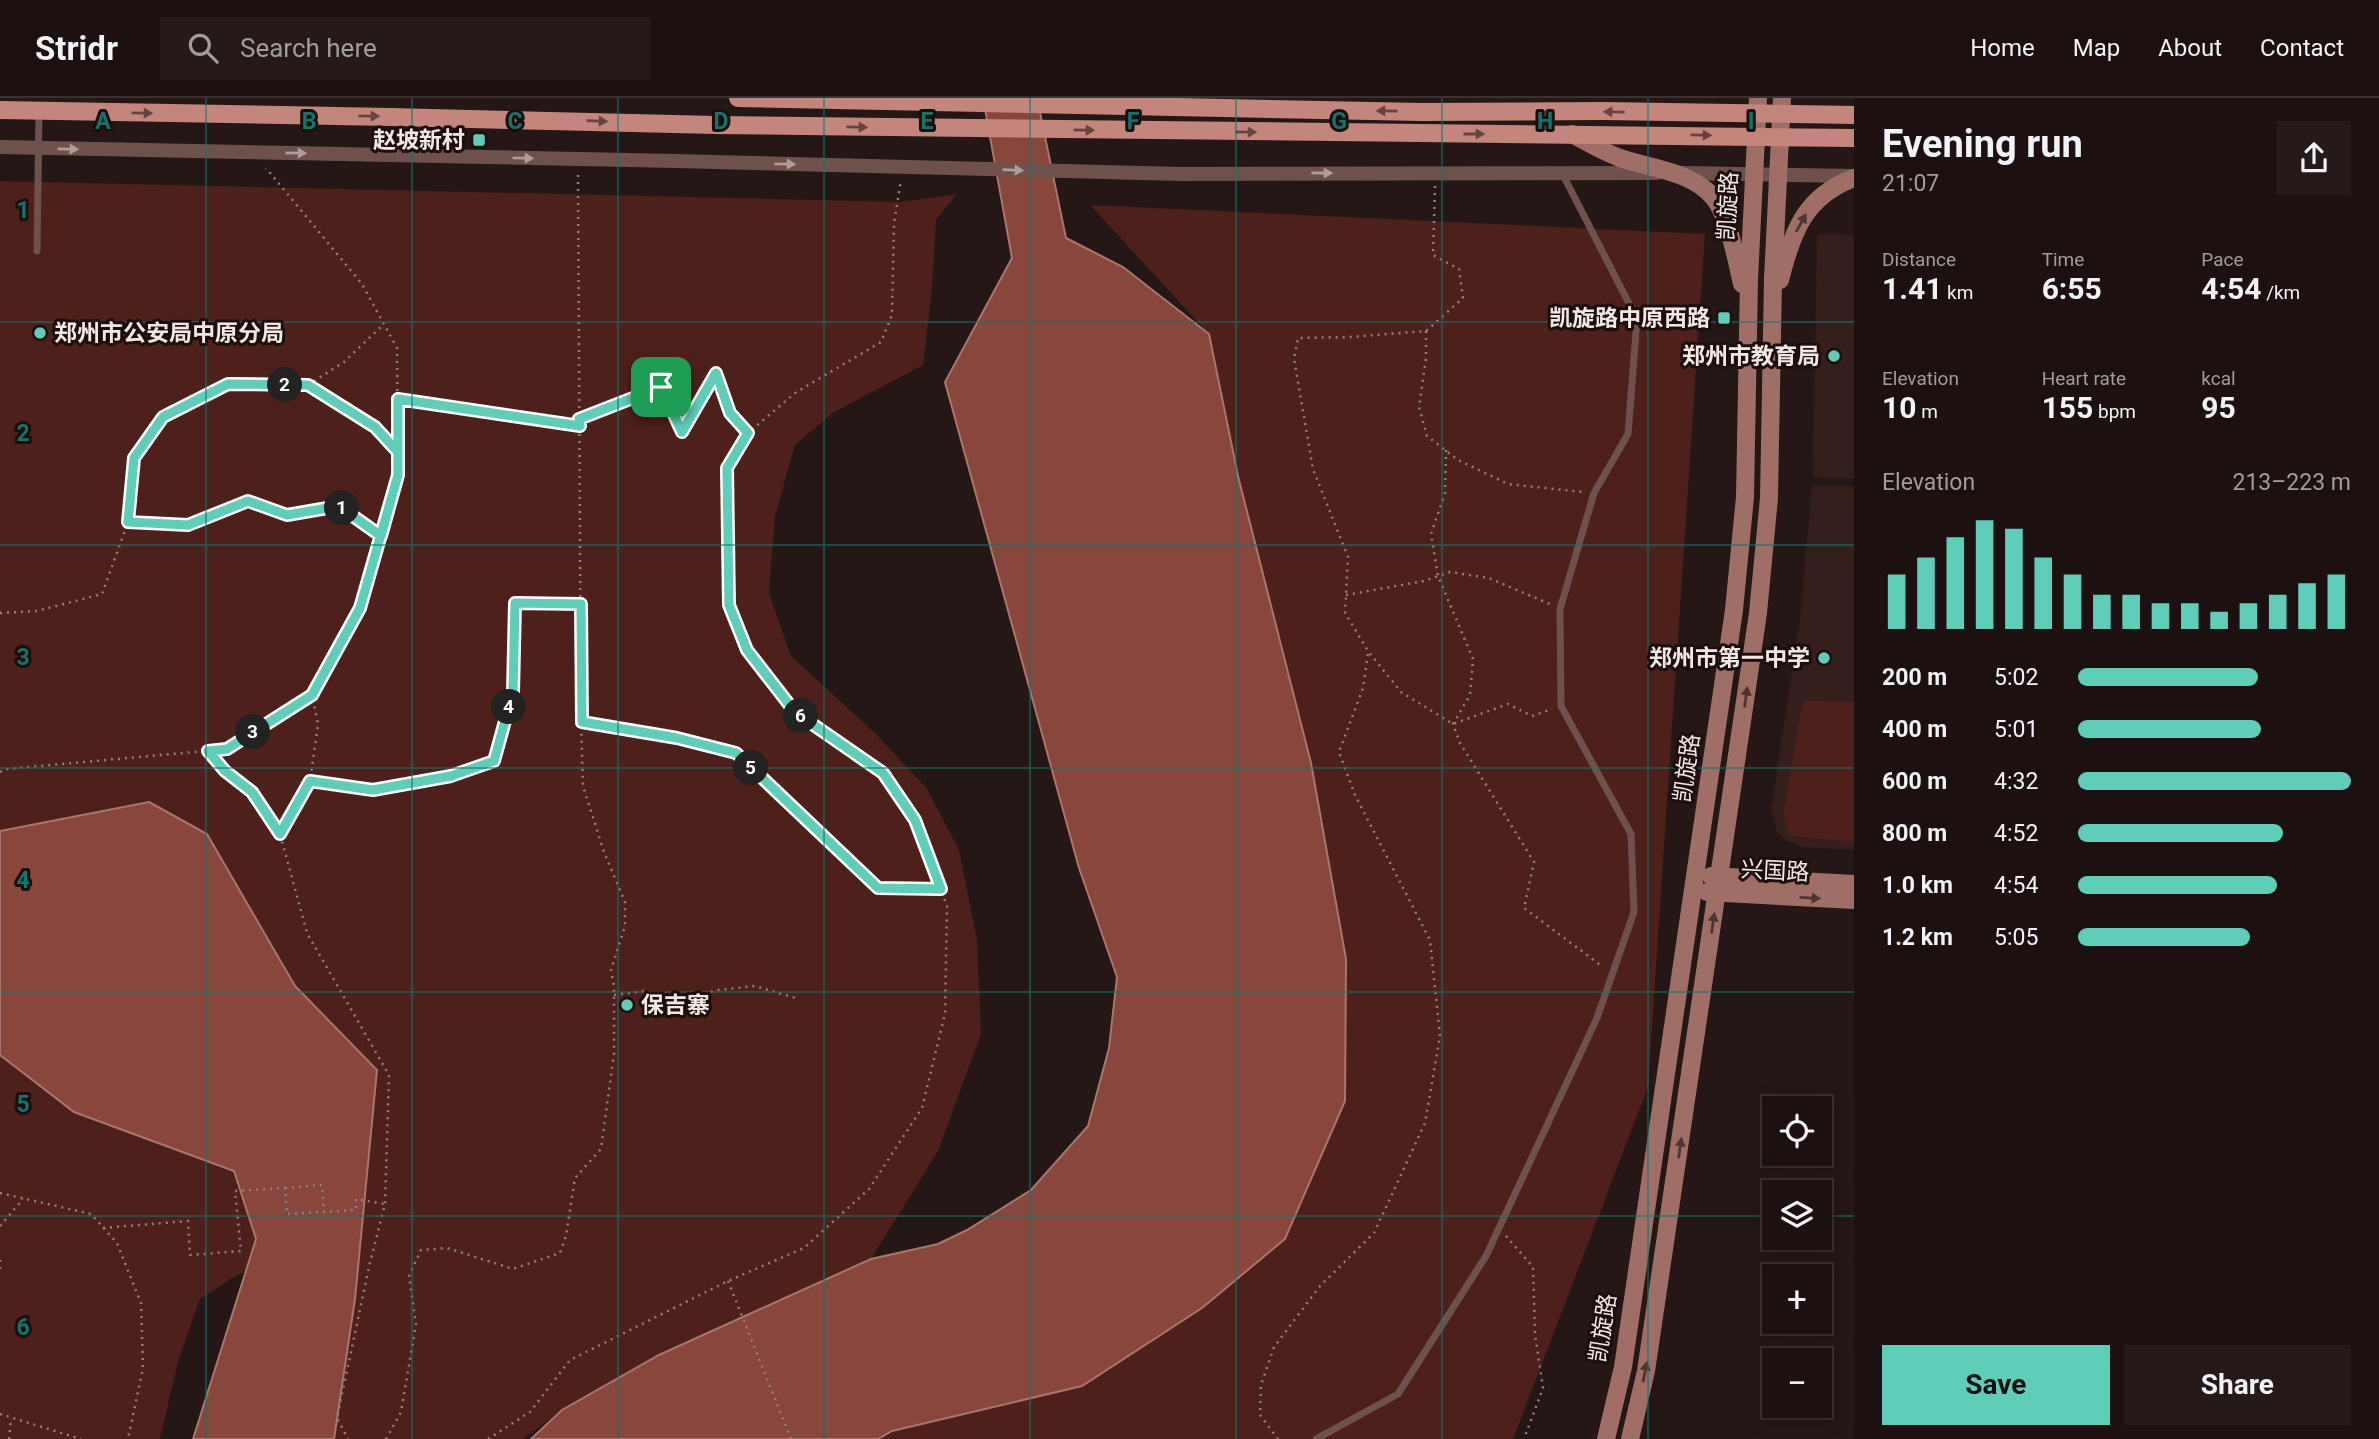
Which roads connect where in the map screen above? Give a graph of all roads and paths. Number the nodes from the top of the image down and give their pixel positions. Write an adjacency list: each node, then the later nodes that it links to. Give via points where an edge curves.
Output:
1 (738, 98): 2 (main road, one-way to 1, via 1422,112)
2 (1757, 106): 3 (main road); 8 (main road, 凯旋路)
3 (1781, 106): 6 (main road); 9 (main road, 凯旋路)
4 (0, 110): 5 (main road)
5 (39, 111): 7 (main road, one-way to 7, via 715,125); 12 (lane)
6 (1854, 115)
7 (1572, 134): 8 (main road, one-way to 8); 18 (main road, via 1620,158)
8 (1756, 136): 9 (main road); 19 (main road, 凯旋路)
9 (1780, 136): 10 (main road); 20 (main road, 凯旋路)
10 (1854, 138)
11 (0, 147): 12 (street)
12 (38, 148): 13 (street, one-way to 13); 22 (lane)
13 (253, 152): 14 (street, one-way to 14); 25 (path, via 362,284)
14 (578, 159): 15 (street, one-way to 15); 29 (path)
15 (903, 167): 17 (street, one-way to 17, via 1180,174); 31 (path, via 894,223 892,315 881,342 795,393)
16 (1562, 172): 17 (street); 18 (street); 34 (lane, via 1637,319 1628,434)
17 (1435, 173): 26 (path, via 1433,255 1460,269 1463,298)
18 (1673, 173): 19 (street); 23 (main road, via 1702,187 1721,210)
19 (1754, 174): 20 (street); 23 (main road, 凯旋路)
20 (1778, 175): 21 (street); 24 (main road, 凯旋路)
21 (1854, 177): 24 (main road, one-way to 21, via 1800,223 1816,199)
22 (37, 251)
23 (1748, 310): 51 (main road, 凯旋路, via 1743,530)
24 (1772, 311): 53 (main road, 凯旋路, one-way to 24, via 1767,532)
25 (384, 324): 27 (path, via 344,362); 28 (path, via 397,348)
26 (1426, 331): 32 (path, via 1419,407 1427,436); 38 (path, via 1298,338 1294,359 1313,469 1348,557)
27 (308, 385): 33 (path, via 375,427); 35 (path, via 228,384 163,417 134,458)
28 (398, 399): 30 (path); 33 (path)
29 (579, 419): 30 (path); 31 (path, via 661,387 682,432 716,373 730,413)
30 (580, 426): 39 (path)
31 (748, 433): 54 (path, via 727,468 729,605 747,650 795,712 883,773 915,820)
32 (1446, 450): 34 (path, via 1508,484); 37 (path, via 1445,493 1431,534)
33 (398, 452): 36 (path, via 398,475)
34 (1594, 493): 40 (lane)
35 (128, 522): 36 (path, via 188,525 248,501 287,515 339,506); 41 (path, via 102,594 37,611)
36 (381, 536): 43 (path, via 360,608)
37 (1438, 576): 38 (path); 40 (path, via 1450,572 1489,578); 46 (path, via 1473,659 1470,695)
38 (1346, 595): 42 (path, via 1345,613)
39 (581, 604): 45 (path); 49 (path, via 515,603 513,692 494,761 451,776 373,790)
40 (1560, 609): 44 (lane)
41 (0, 613)
42 (1368, 651): 46 (path, via 1401,692); 79 (path, via 1363,688 1339,752 1355,795 1430,940 1440,1035 1425,1123 1374,1233 1320,1286 1274,1347 1261,1385 1260,1415)
43 (312, 695): 47 (path, via 227,749); 49 (path, via 318,724)
44 (1561, 706): 46 (path, via 1532,716 1508,704); 56 (lane, via 1631,834 1634,912)
45 (582, 722): 54 (path, via 736,753 878,888); 57 (path, via 583,786 625,902 625,926 611,970)
46 (1452, 724): 56 (path, via 1534,862 1524,908)
47 (208, 751): 48 (path); 50 (path, via 252,792)
48 (0, 772)
49 (310, 781): 50 (path)
50 (280, 834): 62 (path, via 307,933 389,1075)
51 (1695, 883): 53 (main road, 兴国路); 82 (main road, 凯旋路, via 1623,1367)
52 (1854, 884): 53 (main road, 兴国路)
53 (1718, 885): 55 (main road, 兴国路, one-way to 55); 83 (main road, 凯旋路, one-way to 53, via 1646,1371)
54 (941, 889): 69 (path, via 947,906 945,1014 922,1108 869,1189 804,1248)
55 (1854, 900)
56 (1613, 974): 66 (lane)
57 (614, 995): 58 (path, via 644,990 687,997 755,986); 76 (path, via 614,1054 601,1149 575,1178 560,1253 513,1269 447,1248 421,1250 409,1276 416,1324 401,1412)
58 (799, 999)
59 (285, 1188): 63 (path, via 287,1214); 63 (path, via 322,1185); 65 (path, via 235,1191 241,1251 190,1255 188,1221)
60 (0, 1193): 61 (path)
61 (23, 1199): 64 (path); 65 (path, via 91,1214)
62 (385, 1204): 63 (path, via 356,1199 356,1210); 75 (path, via 337,1418)
63 (324, 1212)
64 (0, 1227)
65 (103, 1228): 74 (path, via 117,1243 141,1303 143,1368)
66 (1499, 1228): 80 (lane, via 1398,1394); 81 (path, via 1533,1267 1535,1334 1543,1388)
67 (0, 1260): 68 (path)
68 (0, 1272)
69 (729, 1281): 77 (path, via 570,1360 530,1412); 78 (path)
70 (0, 1414): 71 (path)
71 (11, 1418): 72 (path); 73 (path)
72 (9, 1439)
73 (81, 1439)
74 (128, 1439)
75 (348, 1439)
76 (386, 1439)
77 (488, 1439)
78 (791, 1439)
79 (1278, 1439)
80 (1316, 1439)
81 (1524, 1439)
82 (1606, 1439)
83 (1630, 1439)

